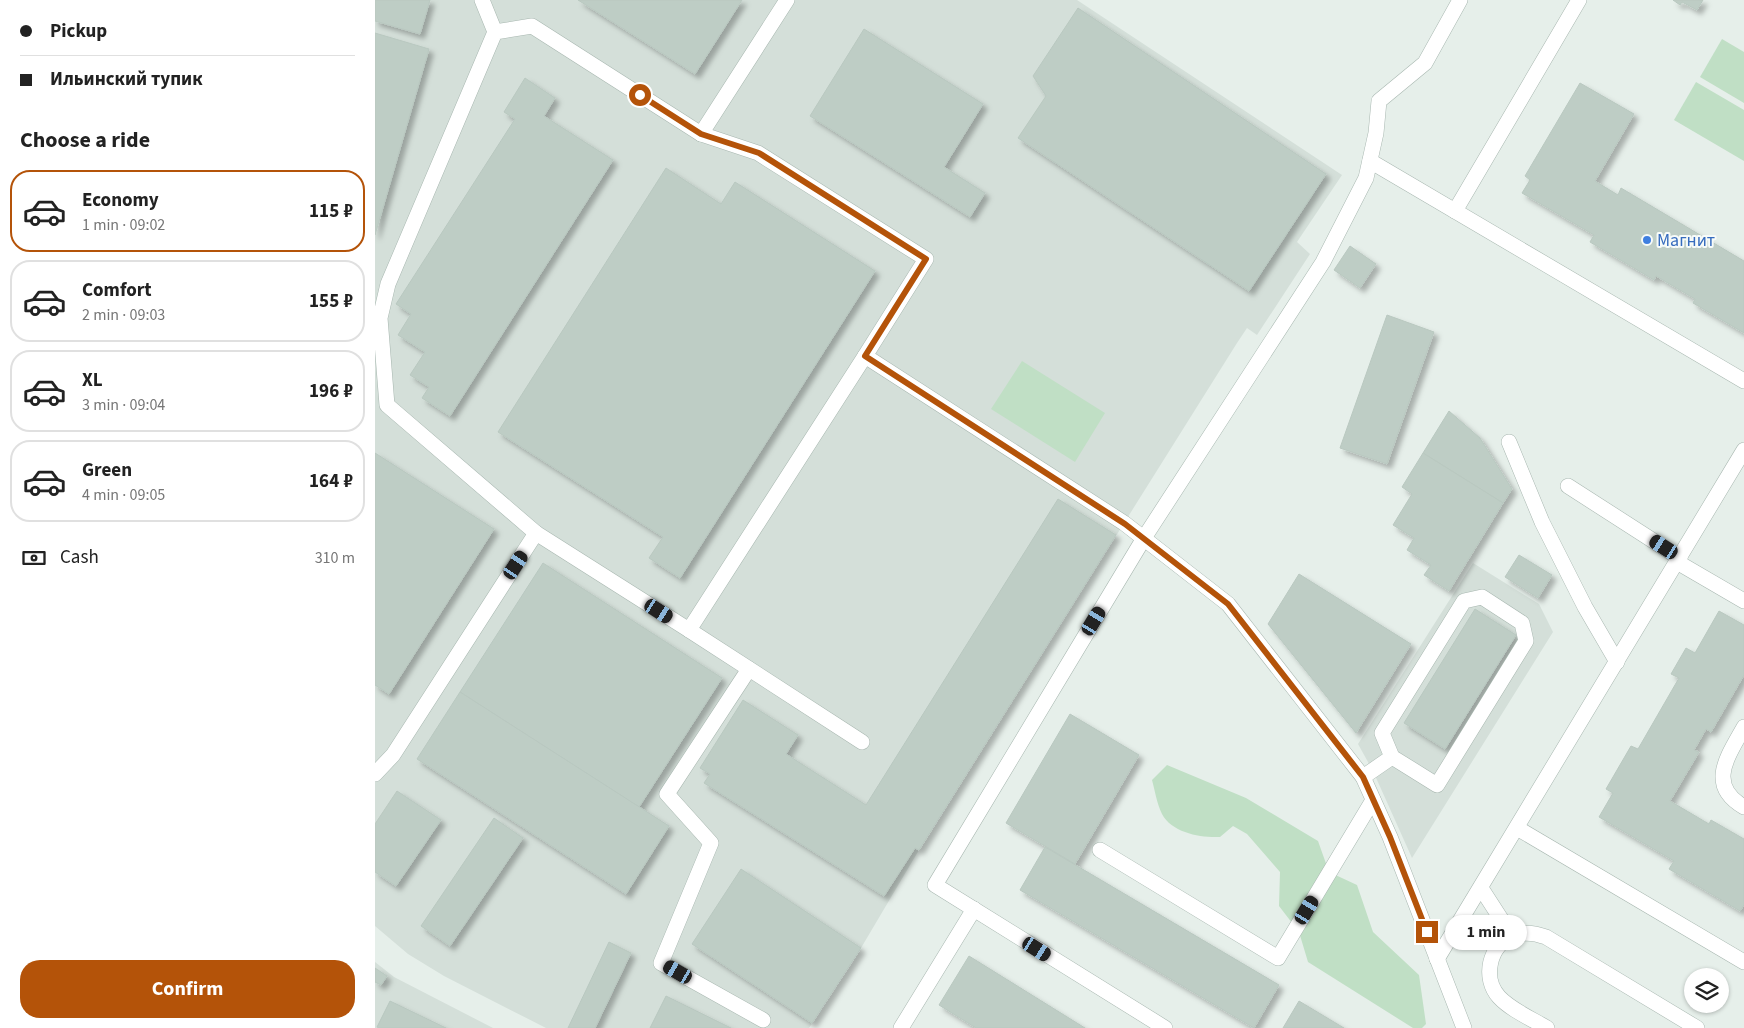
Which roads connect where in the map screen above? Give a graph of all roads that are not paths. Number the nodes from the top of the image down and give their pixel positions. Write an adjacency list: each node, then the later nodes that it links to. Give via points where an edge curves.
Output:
1 (482, 0): 5 (street)
2 (787, 0): 6 (street)
3 (1460, 0): 7 (street, via 1425,63 1379,101)
4 (1579, 0): 8 (street)
5 (495, 32): 6 (street, via 532,26); 14 (street, via 388,284 381,318 387,405)
6 (701, 134): 9 (street, via 759,153 926,259)
7 (1369, 161): 8 (street); 15 (street, via 1366,178 1323,262)
8 (1455, 211): 10 (street)
9 (865, 356): 15 (street); 18 (street)
10 (1744, 381)
11 (1509, 442): 19 (street, via 1542,522)
12 (1744, 450): 16 (street)
13 (1568, 486): 16 (street)
14 (537, 533): 18 (street); 24 (street, via 393,755)
15 (1144, 538): 25 (street, via 1228,604); 31 (street, via 935,885)
16 (1678, 560): 17 (street); 19 (street)
17 (1744, 601)
18 (689, 630): 20 (street)
19 (1617, 662): 28 (street)
20 (749, 669): 22 (street); 35 (street, via 667,794 711,843 661,963)
21 (1744, 727): 27 (street, via 1723,767 1722,780 1731,798)
22 (862, 742)
23 (1392, 757): 23 (street, via 1437,785 1527,642 1522,622 1482,597 1464,601 1382,733); 25 (street)
24 (375, 774)
25 (1363, 777): 26 (street)
26 (1373, 800): 29 (street, via 1278,958); 33 (street)
27 (1744, 807)
28 (1517, 828): 30 (street); 34 (street)
29 (1100, 850)
30 (1481, 888): 32 (street); 33 (street)
31 (974, 909): 36 (street); 37 (street)
32 (1512, 936): 39 (street, via 1502,942 1492,957 1489,975 1492,986 1507,1004); 40 (street, via 1535,933 1546,937)
33 (1437, 959): 38 (street)
34 (1744, 962)
35 (763, 1020)
36 (901, 1028)
37 (1165, 1028)
38 (1464, 1028)
39 (1547, 1028)
40 (1697, 1028)

